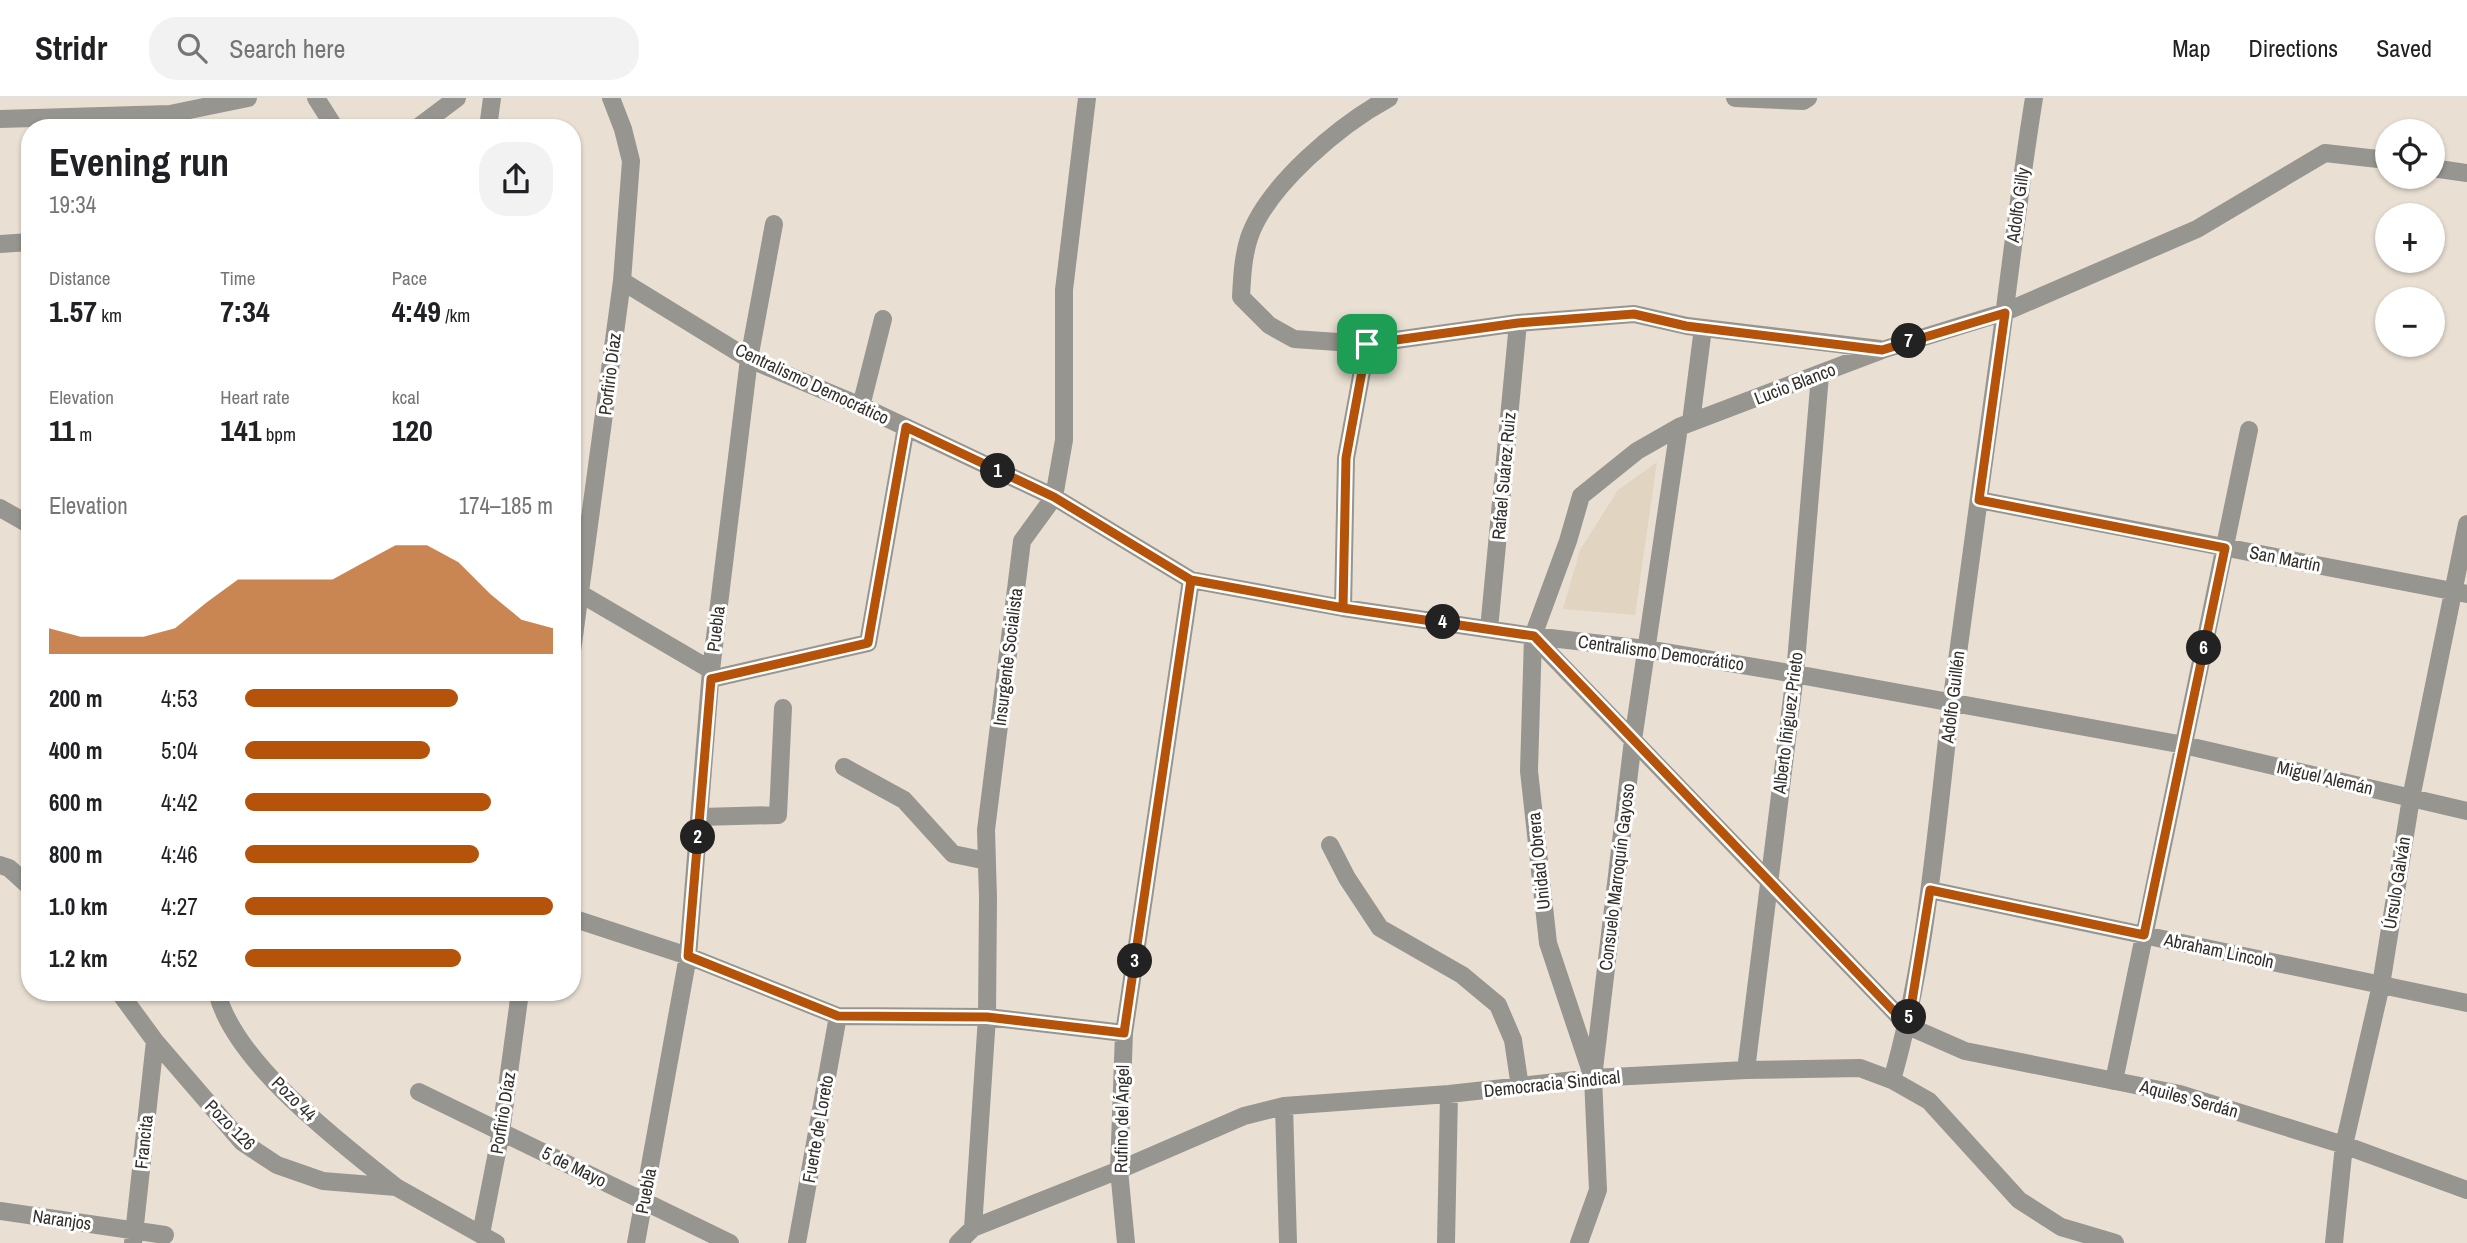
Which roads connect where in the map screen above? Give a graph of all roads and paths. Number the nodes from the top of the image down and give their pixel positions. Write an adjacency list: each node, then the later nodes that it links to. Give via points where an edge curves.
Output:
1 (248, 98): 12 (street, via 170,114)
2 (316, 98): 13 (street)
3 (457, 98): 14 (street)
4 (475, 98): 15 (street)
5 (492, 98): 16 (street)
6 (611, 98): 23 (street, Porfirio Díaz, via 631,161)
7 (1087, 98): 36 (street, Insurgente Socialista, via 1064,290 1064,440)
8 (1389, 98): 28 (street, via 1328,138 1263,208 1243,266 1241,297 1294,340)
9 (1735, 98): 10 (street)
10 (1808, 98)
11 (2034, 98): 24 (street, Adolfo Gilly)
12 (0, 119)
13 (329, 119)
14 (429, 119)
15 (486, 119)
16 (488, 119)
17 (2375, 159): 24 (street, Lucio Blanco, via 2325,153 2197,229)
18 (2445, 170): 19 (street)
19 (2467, 173)
20 (774, 224): 30 (street, Puebla)
21 (21, 243): 22 (street)
22 (0, 244)
23 (622, 281): 30 (street, Centralismo Democrático); 44 (street, Porfirio Díaz)
24 (2005, 313): 29 (street, Lucio Blanco); 37 (street, Adolfo Guillén)
25 (883, 319): 32 (street)
26 (1518, 323): 27 (street, via 1634,314); 28 (street); 46 (street, Rafael Suárez Ruiz)
27 (1703, 328): 29 (street); 33 (street, Consuelo Marroquín Gayoso)
28 (1367, 344): 45 (street, via 1346,458)
29 (1882, 350): 31 (street, Lucio Blanco)
30 (749, 359): 32 (street, Centralismo Democrático); 49 (street, Puebla)
31 (1820, 375): 33 (street, Lucio Blanco); 50 (street, Alberto Íñiguez Prieto)
32 (861, 406): 34 (street, Centralismo Democrático)
33 (1685, 425): 47 (street, Lucio Blanco, via 1637,451 1581,496); 48 (street, Consuelo Marroquín Gayoso)
34 (906, 427): 36 (street, Centralismo Democrático); 49 (street, via 868,643)
35 (2249, 429): 41 (street)
36 (1054, 497): 42 (street, Centralismo Democrático); 60 (street, Insurgente Socialista, via 1022,541 986,830)
37 (1979, 500): 41 (street, San Martín); 51 (street, Adolfo Guillén)
38 (0, 508): 39 (street)
39 (21, 520)
40 (2467, 524): 43 (street, Úrsulo Galván)
41 (2225, 548): 43 (street, San Martín); 54 (street)
42 (1191, 580): 45 (street, Centralismo Democrático); 76 (street, Rufino del Ángel)
43 (2460, 593): 56 (street, Úrsulo Galván)
44 (581, 594): 49 (street)
45 (1343, 608): 46 (street, Centralismo Democrático)
46 (1489, 629): 47 (street, Centralismo Democrático)
47 (1534, 636): 48 (street, Centralismo Democrático); 53 (street); 79 (street, Unidad Obrera, via 1529,771 1548,943)
48 (1646, 649): 50 (street, Centralismo Democrático); 53 (street, Consuelo Marroquín Gayoso)
49 (711, 674): 58 (street, Puebla)
50 (1794, 674): 51 (street, Centralismo Democrático); 63 (street, Alberto Íñiguez Prieto)
51 (1952, 703): 54 (street, Centralismo Democrático); 64 (street, Adolfo Guillén)
52 (783, 708): 58 (street, via 778,815)
53 (1633, 740): 63 (street); 79 (street, Consuelo Marroquín Gayoso)
54 (2184, 745): 56 (street, Miguel Alemán); 66 (street)
55 (844, 767): 60 (street, via 904,800 953,854)
56 (2411, 798): 57 (street, Miguel Alemán); 68 (street, Úrsulo Galván)
57 (2467, 811)
58 (700, 817): 67 (street, Puebla)
59 (1330, 845): 82 (street, via 1380,928 1462,975 1498,1005 1513,1040)
60 (987, 861): 74 (street, Insurgente Socialista)
61 (0, 865): 62 (street)
62 (21, 879)
63 (1769, 880): 75 (street); 78 (street, Alberto Íñiguez Prieto)
64 (1930, 890): 66 (street, Abraham Lincoln); 75 (street, Adolfo Guillén)
65 (581, 921): 67 (street)
66 (2144, 935): 68 (street, Abraham Lincoln); 81 (street)
67 (688, 956): 73 (street); 91 (street, Puebla)
68 (2381, 985): 72 (street, Abraham Lincoln); 87 (street, Úrsulo Galván)
69 (126, 1001): 77 (street, Pozo 126)
70 (221, 1001): 89 (street, Pozo 44, via 243,1048 314,1121)
71 (519, 1001): 86 (street, Porfirio Díaz)
72 (2467, 1003)
73 (838, 1016): 74 (street); 99 (street, Fuerte de Loreto)
74 (987, 1017): 76 (street); 93 (street, Insurgente Socialista)
75 (1908, 1026): 80 (street, Adolfo Guillén); 81 (street, Aquiles Serdán, via 1965,1051)
76 (1124, 1033): 88 (street, Rufino del Ángel)
77 (155, 1041): 89 (street, Pozo 126, via 242,1142 277,1165 323,1181); 95 (street, Francita)
78 (1746, 1069): 79 (street, Democracia Sindical); 80 (street, Democracia Sindical, via 1860,1068)
79 (1593, 1078): 82 (street, Democracia Sindical); 104 (street, Consuelo Marroquín Gayoso, via 1598,1190)
80 (1892, 1080): 105 (street, Democracia Sindical, via 1928,1101 2019,1200 2061,1227)
81 (2114, 1080): 87 (street, Aquiles Serdán, via 2180,1094)
82 (1520, 1087): 84 (street, Democracia Sindical)
83 (419, 1091): 86 (street, 5 de Mayo)
84 (1449, 1094): 85 (street, Democracia Sindical); 103 (street)
85 (1284, 1106): 88 (street, Democracia Sindical, via 1244,1116); 102 (street)
86 (502, 1132): 91 (street, 5 de Mayo); 96 (street, Porfirio Díaz)
87 (2344, 1145): 90 (street, Aquiles Serdán); 106 (street, Úrsulo Galván)
88 (1119, 1170): 93 (street, Democracia Sindical); 101 (street, Rufino del Ángel)
89 (396, 1186): 96 (street, Pozo 126)
90 (2467, 1190)
91 (644, 1202): 97 (street, Puebla); 98 (street, 5 de Mayo)
92 (0, 1212): 95 (street, Naranjos)
93 (973, 1228): 100 (street, Democracia Sindical)
94 (165, 1235): 95 (street, Naranjos)
95 (133, 1237)
96 (488, 1238)
97 (636, 1243)
98 (730, 1243)
99 (797, 1243)
100 (958, 1243)
101 (1126, 1243)
102 (1288, 1243)
103 (1446, 1243)
104 (1579, 1243)
105 (2115, 1243)
106 (2334, 1243)

